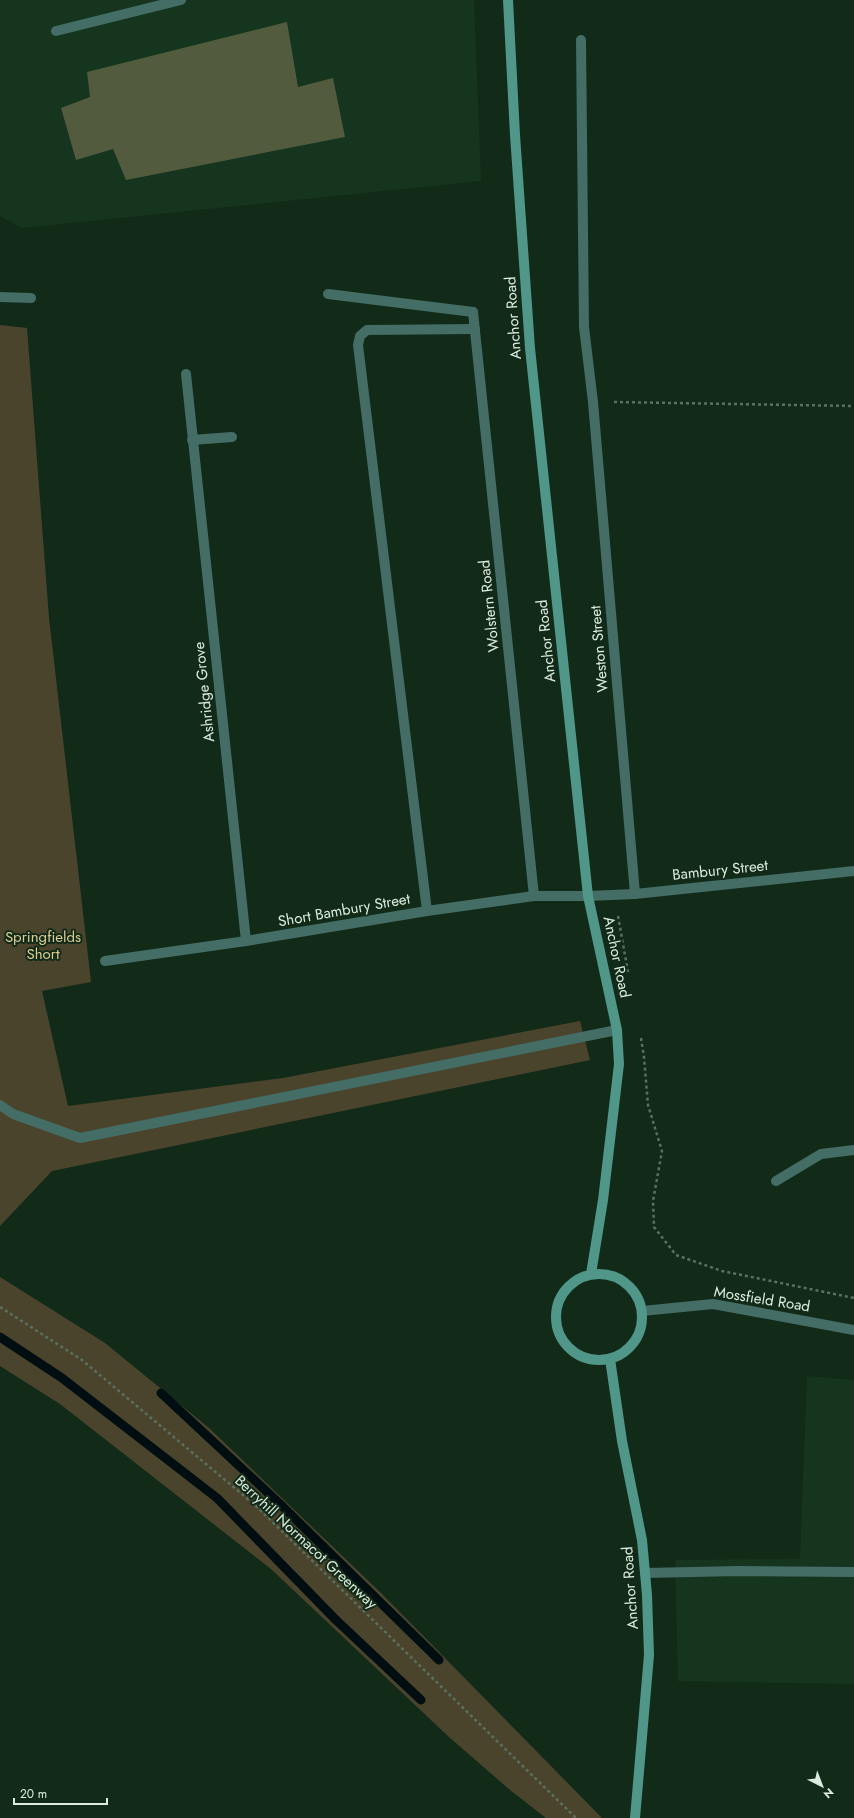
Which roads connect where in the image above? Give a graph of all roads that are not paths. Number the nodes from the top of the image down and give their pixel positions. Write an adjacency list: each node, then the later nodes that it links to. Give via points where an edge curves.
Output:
1 (181, 0): 3 (street)
2 (508, 0): 15 (main road, Anchor Road, via 530,348)
3 (56, 31)
4 (581, 40): 13 (street, Weston Street, via 584,326 593,402)
5 (328, 294): 8 (street, Wolstern Road, via 473,312)
6 (0, 297): 7 (street)
7 (31, 298)
8 (475, 329): 14 (street, Wolstern Road); 16 (street, via 367,330 360,336 358,345)
9 (186, 374): 11 (street, Ashridge Grove)
10 (232, 437): 11 (street)
11 (192, 440): 17 (street, Ashridge Grove)
12 (854, 871): 13 (street, Bambury Street)
13 (635, 894): 15 (street, Bambury Street)
14 (534, 896): 15 (street, Short Bambury Street); 16 (street, Short Bambury Street)
15 (588, 896): 19 (main road, Anchor Road)
16 (427, 911): 17 (street, Short Bambury Street)
17 (246, 942): 18 (street, Short Bambury Street)
18 (105, 960)
19 (617, 1030): 20 (street, via 80,1138 13,1114); 23 (main road, Anchor Road, via 619,1064 603,1200)
20 (0, 1105)
21 (854, 1150): 22 (street, via 821,1154)
22 (776, 1181)
23 (591, 1274): 24 (main road, via 616,1277 628,1285 637,1297); 26 (main road, via 577,1280 560,1298 556,1325 561,1339 581,1357 594,1360)
24 (642, 1311): 25 (street, Mossfield Road, via 712,1304); 26 (main road, via 641,1326 635,1340 623,1353)
25 (854, 1330)
26 (610, 1359): 28 (main road, Anchor Road, via 622,1441 642,1540)
27 (854, 1572): 28 (street)
28 (645, 1573): 29 (main road, Anchor Road, via 649,1655)
29 (635, 1818)

